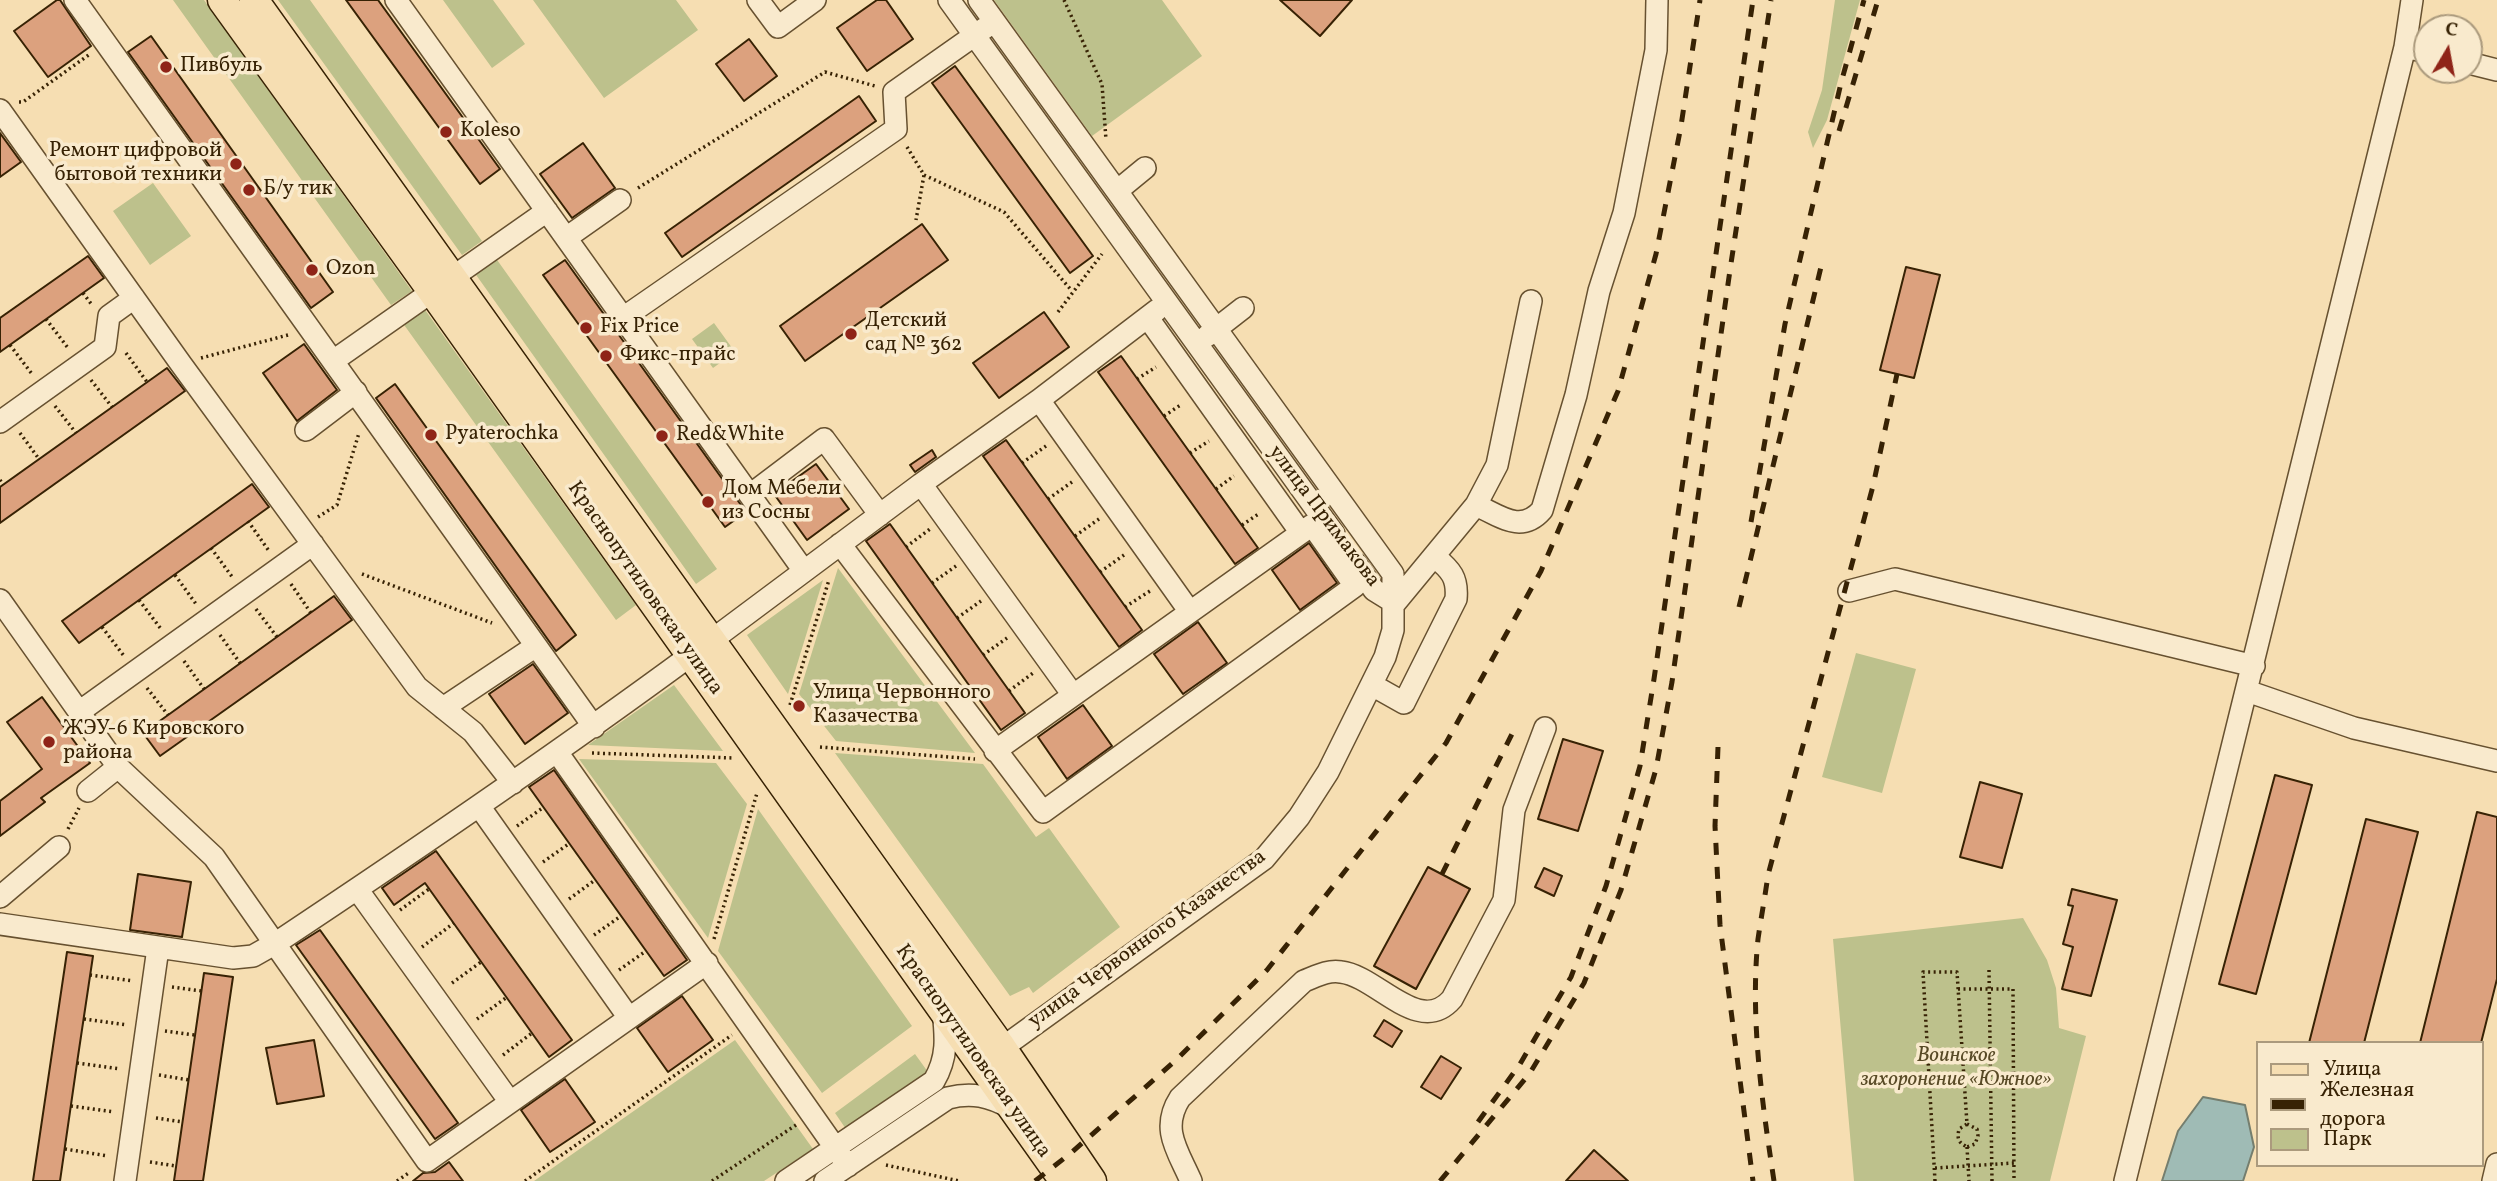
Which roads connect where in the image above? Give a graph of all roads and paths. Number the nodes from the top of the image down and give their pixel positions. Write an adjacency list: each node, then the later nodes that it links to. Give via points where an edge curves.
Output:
1 (222, 0): 29 (main road, Краснопутиловская улица)
2 (254, 0): 29 (main road, Краснопутиловская улица)
3 (396, 0): 25 (street)
4 (758, 0): 5 (street, via 778,27)
5 (815, 0)
6 (949, 0): 13 (street, улица Примакова)
7 (979, 0): 12 (street, улица Примакова)
8 (1064, 0): 20 (path, via 1102,84)
9 (1657, 0): 56 (street, via 1656,50 1624,213 1542,510 1524,523)
10 (2412, 0): 15 (street)
11 (83, 3): 14 (street)
12 (994, 21): 13 (street); 23 (street, улица Примакова)
13 (974, 35): 19 (street, via 894,92); 34 (street, улица Примакова)
14 (106, 43): 18 (path, via 23,102); 39 (street)
15 (2405, 47): 16 (street); 86 (street)
16 (2413, 49)
17 (877, 87): 24 (path, via 825,72)
18 (6, 106): 32 (street)
19 (896, 129): 22 (path); 37 (street)
20 (1107, 142)
21 (1144, 168): 23 (street)
22 (924, 175): 26 (path); 31 (path, via 1004,212)
23 (1117, 191): 30 (street, улица Примакова)
24 (627, 195): 27 (street)
25 (547, 211): 27 (street); 29 (street)
26 (916, 220)
27 (566, 238): 37 (street)
28 (1102, 254): 31 (path)
29 (442, 284): 43 (street); 83 (main road, Краснопутиловская улица)
30 (1187, 288): 34 (street); 40 (street, улица Примакова)
31 (1072, 292): 36 (path)
32 (134, 298): 42 (street, via 109,316); 44 (street)
33 (1531, 301): 56 (street, via 1497,465)
34 (1167, 303): 38 (street); 41 (street, улица Примакова)
35 (1243, 308): 40 (street)
36 (1058, 312)
37 (623, 318): 54 (street)
38 (1148, 318): 47 (street); 60 (street)
39 (310, 328): 43 (street); 44 (path)
40 (1216, 330): 41 (street); 76 (street, улица Примакова, via 1393,575)
41 (1196, 344): 76 (street, улица Примакова, via 1374,590)
42 (105, 347): 45 (path, via 126,352); 48 (street)
43 (333, 361): 46 (street)
44 (181, 364): 61 (street)
45 (147, 382)
46 (361, 400): 49 (street); 61 (path, via 337,505); 82 (street)
47 (1039, 400): 50 (street); 53 (street)
48 (0, 422)
49 (306, 430)
50 (1063, 434): 51 (path); 52 (street)
51 (1022, 463)
52 (1089, 470): 55 (path); 57 (street)
53 (921, 484): 58 (street); 59 (street)
54 (750, 495): 58 (street, via 824,439); 68 (street)
55 (1048, 499)
56 (1476, 505): 67 (street)
57 (1115, 507): 62 (path); 63 (street)
58 (880, 515): 64 (street)
59 (945, 518): 65 (path); 66 (street)
60 (1301, 533): 78 (street); 97 (street, via 1312,526 1355,586 1043,812)
61 (307, 536): 92 (street, via 417,687); 93 (street)
62 (1074, 536)
63 (1141, 543): 69 (path); 71 (street)
64 (840, 544): 68 (street); 91 (path); 97 (street)
65 (906, 547)
66 (971, 554): 72 (path); 73 (street)
67 (1435, 557): 76 (street); 87 (street, via 1451,570 1458,584 1457,599 1404,703)
68 (804, 571): 83 (street)
69 (1100, 572)
70 (362, 574): 80 (path)
71 (1167, 580): 77 (path); 78 (street)
72 (932, 583)
73 (997, 590): 79 (path); 81 (street)
74 (1849, 591): 86 (street, via 1895,579)
75 (0, 600): 93 (street)
76 (1395, 603): 87 (street, улица Червонного Казачества, via 1391,639)
77 (1125, 607)
78 (1190, 612): 90 (street)
79 (957, 618)
80 (491, 623)
81 (1023, 626): 84 (path); 85 (street)
82 (536, 646): 92 (street); 94 (street)
83 (701, 647): 94 (street); 133 (main road, Краснопутиловская улица); 138 (main road, Краснопутиловская улица)
84 (983, 655)
85 (1049, 662): 88 (path); 90 (street)
86 (2254, 666): 89 (street)
87 (1372, 685): 138 (street, улица Червонного Казачества, via 1328,772 1264,859)
88 (1009, 691)
89 (2247, 691): 100 (street, via 2354,728); 164 (street)
90 (1073, 695): 97 (street)
91 (790, 705)
92 (443, 708): 102 (street, via 472,732)
93 (79, 712): 101 (street)
94 (594, 727): 98 (street)
95 (1545, 728): 159 (street, via 1514,810 1504,900 1445,1008 1423,1012 1408,1007 1356,975 1339,971 1304,981 1180,1098 1172,1111 1172,1137)
96 (820, 747): 97 (path, via 981,760)
97 (995, 751)
98 (557, 752): 99 (path); 102 (street); 126 (street)
99 (736, 758)
100 (2497, 761)
101 (118, 767): 103 (street); 120 (street, via 214,857)
102 (513, 783): 105 (street)
103 (88, 791): 109 (path)
104 (757, 793): 126 (path)
105 (479, 806): 107 (street); 112 (street)
106 (544, 807): 107 (path)
107 (501, 837): 110 (street)
108 (570, 843): 110 (path)
109 (59, 847): 114 (street)
110 (527, 873): 115 (street)
111 (596, 880): 115 (path)
112 (357, 889): 117 (street); 120 (street)
113 (429, 889): 117 (path)
114 (0, 897)
115 (553, 910): 121 (street)
116 (621, 916): 121 (path)
117 (382, 923): 124 (street)
118 (454, 923): 124 (path)
119 (0, 924): 122 (street)
120 (276, 943): 122 (street, via 253,956 233,958); 140 (street, via 427,1161)
121 (578, 946): 128 (street)
122 (158, 948): 151 (street)
123 (646, 951): 128 (path)
124 (407, 958): 131 (street)
125 (481, 962): 131 (path)
126 (706, 963): 134 (street); 135 (street)
127 (1989, 970): 130 (path)
128 (604, 981): 134 (street)
129 (1958, 989): 130 (path); 143 (path); 150 (path, via 1957,972 1923,972)
130 (1990, 989): 146 (path, via 2013,989); 147 (path)
131 (434, 996): 136 (street)
132 (507, 997): 136 (path)
133 (942, 1008): 141 (main road, Краснопутиловская улица); 145 (street, via 946,1045 934,1081)
134 (629, 1017): 140 (street)
135 (748, 1024): 142 (street); 152 (path)
136 (459, 1031): 139 (street)
137 (532, 1033): 139 (path)
138 (1002, 1048): 158 (main road, Краснопутиловская улица)
139 (486, 1068): 140 (street)
140 (510, 1102)
141 (1013, 1108): 145 (street, via 985,1096 948,1098); 157 (main road, Краснопутиловская улица)
142 (814, 1118): 145 (street); 153 (path)
143 (1967, 1124): 144 (path, via 1957,1137); 144 (path, via 1977,1129 1978,1136 1975,1144)
144 (1967, 1147): 149 (path)
145 (842, 1158): 154 (street); 155 (street); 156 (path, via 861,1168 884,1165)
146 (2014, 1163): 147 (path); 163 (path)
147 (1992, 1164): 149 (path); 162 (path)
148 (2497, 1164): 165 (street)
149 (1968, 1166): 150 (path); 161 (path)
150 (1935, 1168): 160 (path)
151 (125, 1181)
152 (525, 1181)
153 (712, 1181)
154 (786, 1181)
155 (825, 1181)
156 (959, 1181)
157 (1064, 1181)
158 (1092, 1181)
159 (1191, 1181)
160 (1936, 1181)
161 (1969, 1181)
162 (1992, 1181)
163 (2014, 1181)
164 (2124, 1181)
165 (2493, 1181)

